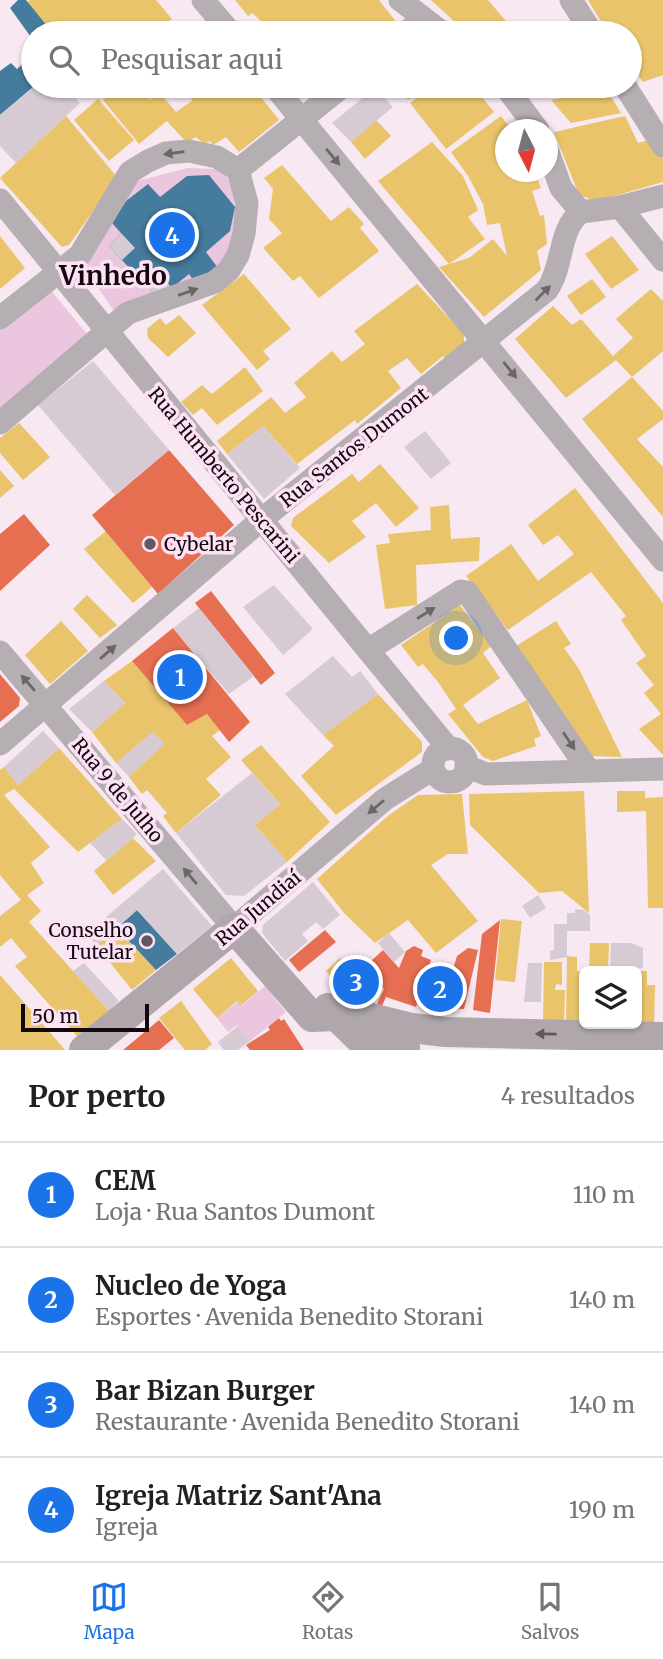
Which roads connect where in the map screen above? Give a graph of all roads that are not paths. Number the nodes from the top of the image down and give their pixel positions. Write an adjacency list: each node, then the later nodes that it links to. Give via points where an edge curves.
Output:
1 (203, 0): 4 (street)
2 (400, 0): 5 (street)
3 (570, 0): 6 (street)
4 (220, 21)
5 (411, 21)
6 (584, 21)
7 (284, 98): 12 (street)
8 (329, 98): 12 (street)
9 (514, 98): 11 (street)
10 (633, 98): 13 (street)
11 (530, 119)
12 (302, 120): 14 (street); 24 (street, one-way to 24)
13 (663, 146)
14 (237, 170): 21 (street, one-way to 21, via 217,157 189,151 166,153 148,161 130,172 79,255); 23 (street, one-way to 14, via 128,313 215,282 229,270 244,234 247,203)
15 (558, 180): 19 (street)
16 (663, 196): 18 (street)
17 (0, 200): 21 (street, Rua Humberto Pescarini)
18 (620, 207): 19 (street); 20 (street)
19 (581, 212): 24 (street, Rua Santos Dumont, one-way to 19, via 547,290 556,277 566,231)
20 (663, 260)
21 (57, 271): 22 (street); 23 (street, Rua Humberto Pescarini)
22 (0, 318)
23 (105, 330): 25 (street); 26 (street, Rua Humberto Pescarini)
24 (486, 341): 26 (street, Rua Santos Dumont); 27 (street, one-way to 27)
25 (0, 423)
26 (261, 520): 28 (street, Rua Humberto Pescarini); 30 (street, Rua Santos Dumont, one-way to 26)
27 (663, 560)
28 (368, 650): 32 (street, Rua Humberto Pescarini); 36 (street, one-way to 36, via 461,591 467,593)
29 (0, 652): 30 (street, Rua 9 de Julho, one-way to 29)
30 (47, 706): 31 (street, Rua Santos Dumont); 37 (street, Rua 9 de Julho, one-way to 30)
31 (0, 744)
32 (449, 749): 33 (street, via 460,752); 34 (street, via 436,755)
33 (466, 766): 34 (street, via 458,779 448,782); 36 (street, via 486,774)
34 (433, 769): 37 (street, Rua Jundiaí, one-way to 37, via 385,800)
35 (663, 769): 36 (street)
36 (589, 771)
37 (234, 928): 38 (main road, via 310,1016); 42 (main road, Rua Jundiaí)
38 (334, 1017): 40 (main road, one-way to 38, via 445,1032 359,1015); 41 (main road)
39 (663, 1037): 40 (main road)
40 (627, 1043)
41 (352, 1046): 43 (main road)
42 (84, 1050)
43 (430, 1050)

